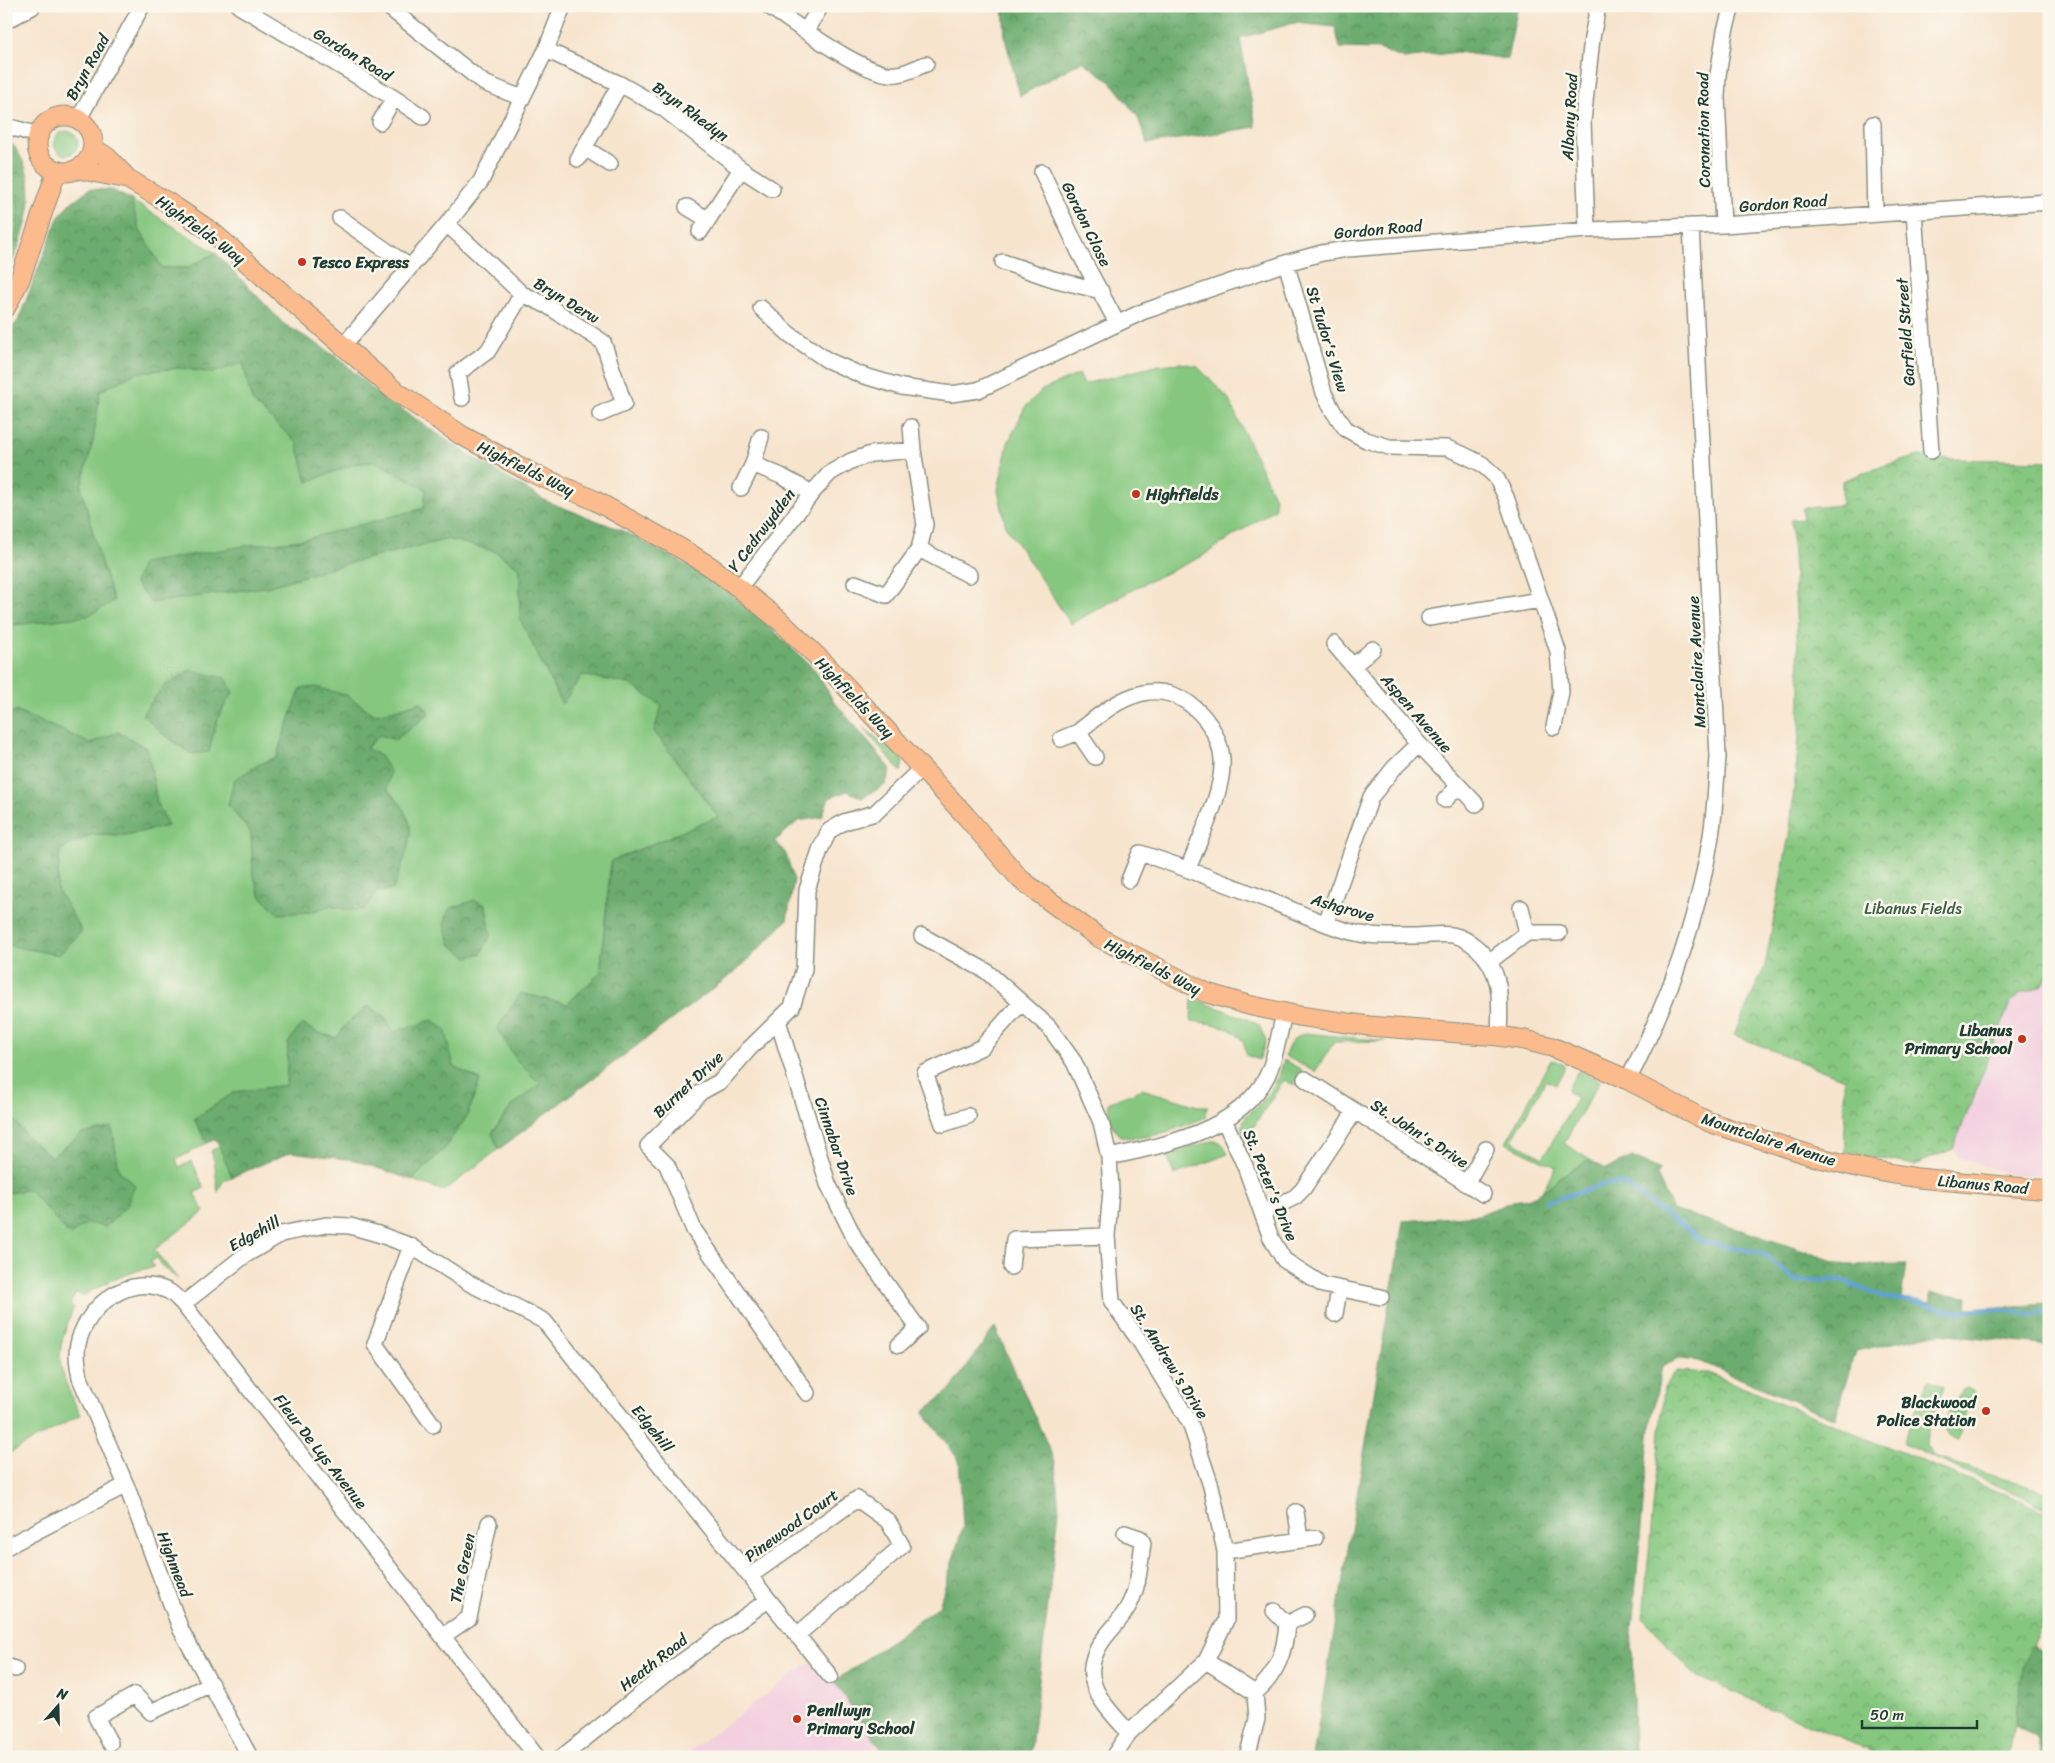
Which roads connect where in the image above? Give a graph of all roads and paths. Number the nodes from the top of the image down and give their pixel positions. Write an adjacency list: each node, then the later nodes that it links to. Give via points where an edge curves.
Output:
1 (142, 6): 18 (street, Bryn Road)
2 (239, 6): 15 (street, Gordon Road)
3 (387, 6): 16 (street, via 484,83)
4 (563, 6): 12 (street)
5 (768, 6): 11 (street)
6 (821, 6): 11 (street)
7 (1598, 6): 39 (street, Albany Road, via 1584,104)
8 (1732, 6): 37 (street, Coronation Road, via 1725,31 1717,97)
9 (32, 7): 10 (street)
10 (6, 20)
11 (806, 30): 13 (street, via 858,65 879,73 897,75)
12 (546, 50): 14 (street, Bryn Rhedyn); 16 (street)
13 (926, 64)
14 (620, 84): 24 (street, via 581,153); 26 (street, Bryn Rhedyn, via 664,109)
15 (394, 98): 17 (street, Gordon Road); 19 (street)
16 (522, 98): 36 (street, via 481,182)
17 (423, 117)
18 (78, 120): 22 (main road, via 68,116 50,120); 23 (main road, via 89,130)
19 (380, 122)
20 (1873, 124): 34 (street)
21 (6, 126): 22 (street)
22 (39, 135): 27 (main road, via 39,154 44,162)
23 (93, 148): 25 (main road); 29 (main road, via 107,157)
24 (610, 164)
25 (78, 169): 27 (main road, via 69,172); 29 (main road)
26 (740, 169): 30 (street, Bryn Rhedyn); 32 (street, via 704,226)
27 (57, 170): 45 (main road, via 20,279)
28 (1042, 172): 43 (street, Gordon Close)
29 (128, 179): 48 (main road, Highfields Way, via 212,232)
30 (772, 189)
31 (2049, 202): 33 (street, Gordon Road)
32 (687, 207)
33 (1914, 211): 34 (street, Gordon Road); 54 (street, Garfield Street)
34 (1875, 214): 37 (street, Gordon Road)
35 (340, 218): 42 (street)
36 (447, 224): 42 (street); 44 (street, Bryn Derw)
37 (1723, 225): 38 (street, Gordon Road)
38 (1691, 226): 39 (street, Gordon Road); 89 (street, Montclaire Avenue, via 1718,757 1711,835 1688,937 1654,1031)
39 (1586, 230): 41 (street, Gordon Road, via 1348,249)
40 (1003, 262): 43 (street, Gordon Close)
41 (1286, 262): 47 (street, Gordon Road); 62 (street, St Tudor's View, via 1324,393 1346,429 1389,447 1447,448 1482,464 1496,478 1506,497)
42 (410, 268): 48 (street)
43 (1101, 291): 47 (street, Gordon Close)
44 (522, 294): 49 (street, via 488,351 458,373); 50 (street, Bryn Derw, via 548,306 603,342 624,404)
45 (6, 307)
46 (761, 308): 47 (street, Gordon Road, via 789,334 827,360 861,375 902,387 951,394 978,390)
47 (1117, 323)
48 (342, 347): 61 (main road, Highfields Way, via 394,390 461,435 649,530)
49 (462, 398)
50 (600, 414)
51 (911, 427): 53 (street)
52 (761, 437): 55 (street)
53 (913, 450): 57 (street, Y Cedrwydden, via 871,454 851,461 830,473); 58 (street, via 925,525)
54 (1931, 451)
55 (753, 464): 56 (street); 57 (street, Y Cedrwydden)
56 (741, 488)
57 (812, 493): 61 (street, Y Cedrwydden)
58 (919, 549): 59 (street); 60 (street, via 886,595)
59 (969, 576)
60 (855, 583)
61 (739, 588): 72 (main road, Highfields Way, via 824,663)
62 (1540, 600): 63 (street); 67 (street, St Tudor's View, via 1558,651 1561,673)
63 (1429, 618)
64 (1334, 644): 66 (street, Aspen Avenue)
65 (1373, 649): 66 (street)
66 (1353, 666): 70 (street, Aspen Avenue)
67 (1554, 727)
68 (1078, 732): 69 (street); 71 (street); 76 (street, via 1106,709 1145,692 1165,693 1183,700 1211,725 1222,760 1221,779)
69 (1061, 739)
70 (1419, 744): 73 (street, Aspen Avenue); 79 (street, via 1371,797)
71 (1094, 757)
72 (922, 768): 85 (main road, Highfields Way, via 1020,879 1098,937 1207,993); 86 (street, Burnet Drive, via 874,813 844,822 829,831 807,890 804,969 792,1007)
73 (1459, 786): 74 (street); 75 (street, Aspen Avenue)
74 (1445, 800)
75 (1476, 804)
76 (1188, 869): 77 (street, Ashgrove, via 1140,853); 79 (street, Ashgrove)
77 (1129, 880)
78 (1521, 908): 80 (street)
79 (1326, 923): 83 (street, Ashgrove, via 1360,934 1452,934 1476,947)
80 (1527, 933): 81 (street); 83 (street)
81 (1559, 933)
82 (922, 936): 84 (street, St. Andrew's Drive, via 986,971)
83 (1490, 961): 87 (street, Ashgrove, via 1500,991)
84 (1021, 1002): 91 (street, via 982,1047 925,1073 943,1124); 94 (street, St. Andrew's Drive, via 1049,1028 1074,1062 1101,1122)
85 (1284, 1013): 87 (main road, Highfields Way, via 1369,1026); 92 (street, via 1268,1074 1250,1100)
86 (778, 1021): 107 (street, Cinnabar Drive, via 828,1184 856,1241 918,1328); 109 (street, Burnet Drive, via 721,1081 701,1092 648,1146 667,1165 694,1230)
87 (1499, 1036): 89 (main road, Highfields Way, via 1552,1047)
88 (1305, 1079): 90 (street, St. John's Drive)
89 (1628, 1080): 95 (main road, Mountclaire Avenue, via 1709,1122 1816,1157)
90 (1355, 1111): 96 (street, St. John's Drive); 99 (street, St. John's Drive, via 1296,1197)
91 (968, 1116)
92 (1224, 1120): 94 (street, via 1182,1139); 99 (street, St. Peter's Drive, via 1246,1166)
93 (1486, 1149): 96 (street, St. John's Drive)
94 (1109, 1157): 100 (street, St. Andrew's Drive, via 1111,1191)
95 (1918, 1178): 97 (main road, Libanus Road)
96 (1466, 1184): 98 (street, St. John's Drive)
97 (2049, 1190)
98 (1483, 1194)
99 (1262, 1212): 103 (street, St. Peter's Drive, via 1271,1238 1284,1260 1322,1285)
100 (1107, 1236): 102 (street, via 1014,1239); 116 (street, St. Andrew's Drive, via 1112,1302 1190,1423 1212,1486)
101 (411, 1246): 105 (street, Edgehill, via 350,1226 326,1226 281,1234 244,1256); 110 (street, via 375,1344); 117 (street, Edgehill, via 469,1283 544,1321)
102 (1012, 1267)
103 (1339, 1289): 104 (street, St. Peter's Drive); 106 (street)
104 (1381, 1297)
105 (182, 1304): 108 (street, Fleur De Lys Avenue, via 169,1291 154,1287 140,1286 109,1297 94,1310 84,1325 78,1342); 122 (street, Fleur De Lys Avenue)
106 (1334, 1314)
107 (899, 1345)
108 (80, 1378): 111 (street, Highmead)
109 (807, 1393)
110 (433, 1425)
111 (126, 1485): 115 (street); 126 (street, Highmead, via 181,1630)
112 (1296, 1512): 116 (street, via 1307,1539)
113 (489, 1524): 122 (street, The Green, via 469,1618)
114 (1124, 1533): 128 (street, via 1140,1538 1143,1543 1137,1579 1124,1614 1095,1655 1091,1679 1100,1700)
115 (6, 1547)
116 (1225, 1551): 124 (street, St. Andrew's Drive, via 1226,1620)
117 (750, 1576): 118 (street, Edgehill); 123 (street, Pinewood Court, via 858,1499 888,1521 902,1546)
118 (768, 1600): 123 (street, Edgehill); 132 (street, Heath Road, via 677,1665)
119 (1274, 1611): 121 (street)
120 (1305, 1615): 121 (street)
121 (1287, 1624): 127 (street, via 1276,1671)
122 (443, 1636): 131 (street, Fleur De Lys Avenue)
123 (797, 1636): 125 (street, Edgehill)
124 (1206, 1661): 127 (street); 128 (street, St. Andrew's Drive)
125 (830, 1676)
126 (211, 1684): 129 (street, via 151,1712 135,1695 96,1717); 130 (street, Highmead)
127 (1255, 1693): 134 (street, via 1257,1719)
128 (1129, 1732): 133 (street, St. Andrew's Drive)
129 (110, 1743)
130 (250, 1757)
131 (537, 1757)
132 (562, 1757)
133 (1113, 1757)
134 (1247, 1757)

